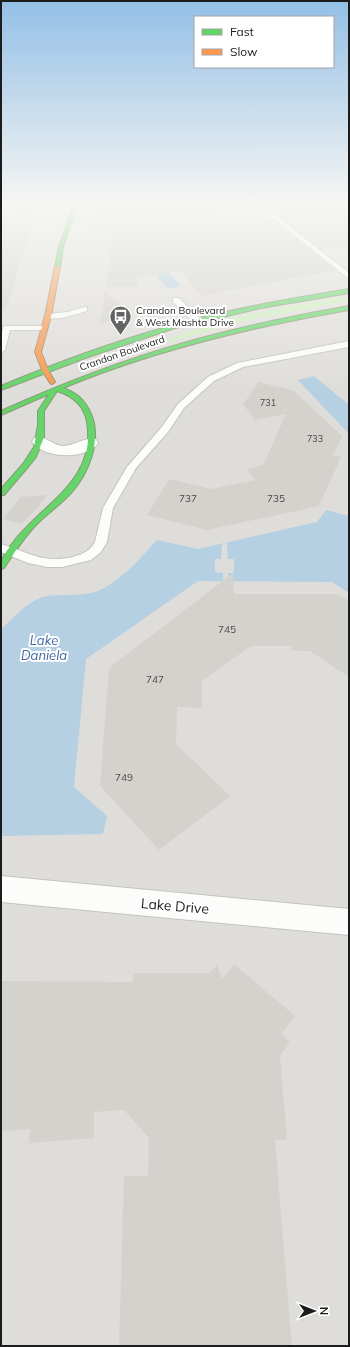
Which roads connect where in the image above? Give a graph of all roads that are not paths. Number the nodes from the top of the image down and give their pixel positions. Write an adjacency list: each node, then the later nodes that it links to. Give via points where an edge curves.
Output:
1 (58, 264): 8 (street)
2 (333, 264): 3 (lane)
3 (349, 277)
4 (349, 291): 9 (street, Crandon Boulevard, via 261,306)
5 (176, 300): 9 (lane)
6 (349, 308): 15 (street, Crandon Boulevard, via 262,323 207,337 154,352)
7 (84, 309): 8 (lane, via 69,314)
8 (48, 316): 10 (street)
9 (197, 321): 13 (street, Crandon Boulevard, via 105,348)
10 (43, 328): 12 (lane, via 7,328); 13 (street, via 38,352)
11 (349, 344): 20 (lane, via 240,364 211,379 181,406 165,430 132,467 108,508 100,542 87,557 62,563 47,563)
12 (1, 350)
13 (45, 370): 14 (street, Crandon Boulevard); 15 (street)
14 (1, 388)
15 (56, 388): 16 (street, Crandon Boulevard); 17 (street, via 41,411 43,426); 18 (street, via 77,397 84,406 90,418)
16 (1, 413)
17 (40, 442): 18 (street, via 48,449 59,451 71,451); 19 (street, via 29,463)
18 (90, 443): 20 (street, via 81,474 73,486)
19 (1, 494)
20 (6, 550): 21 (street)
21 (1, 566)
22 (1, 889): 23 (street, Lake Drive)
23 (349, 922)

